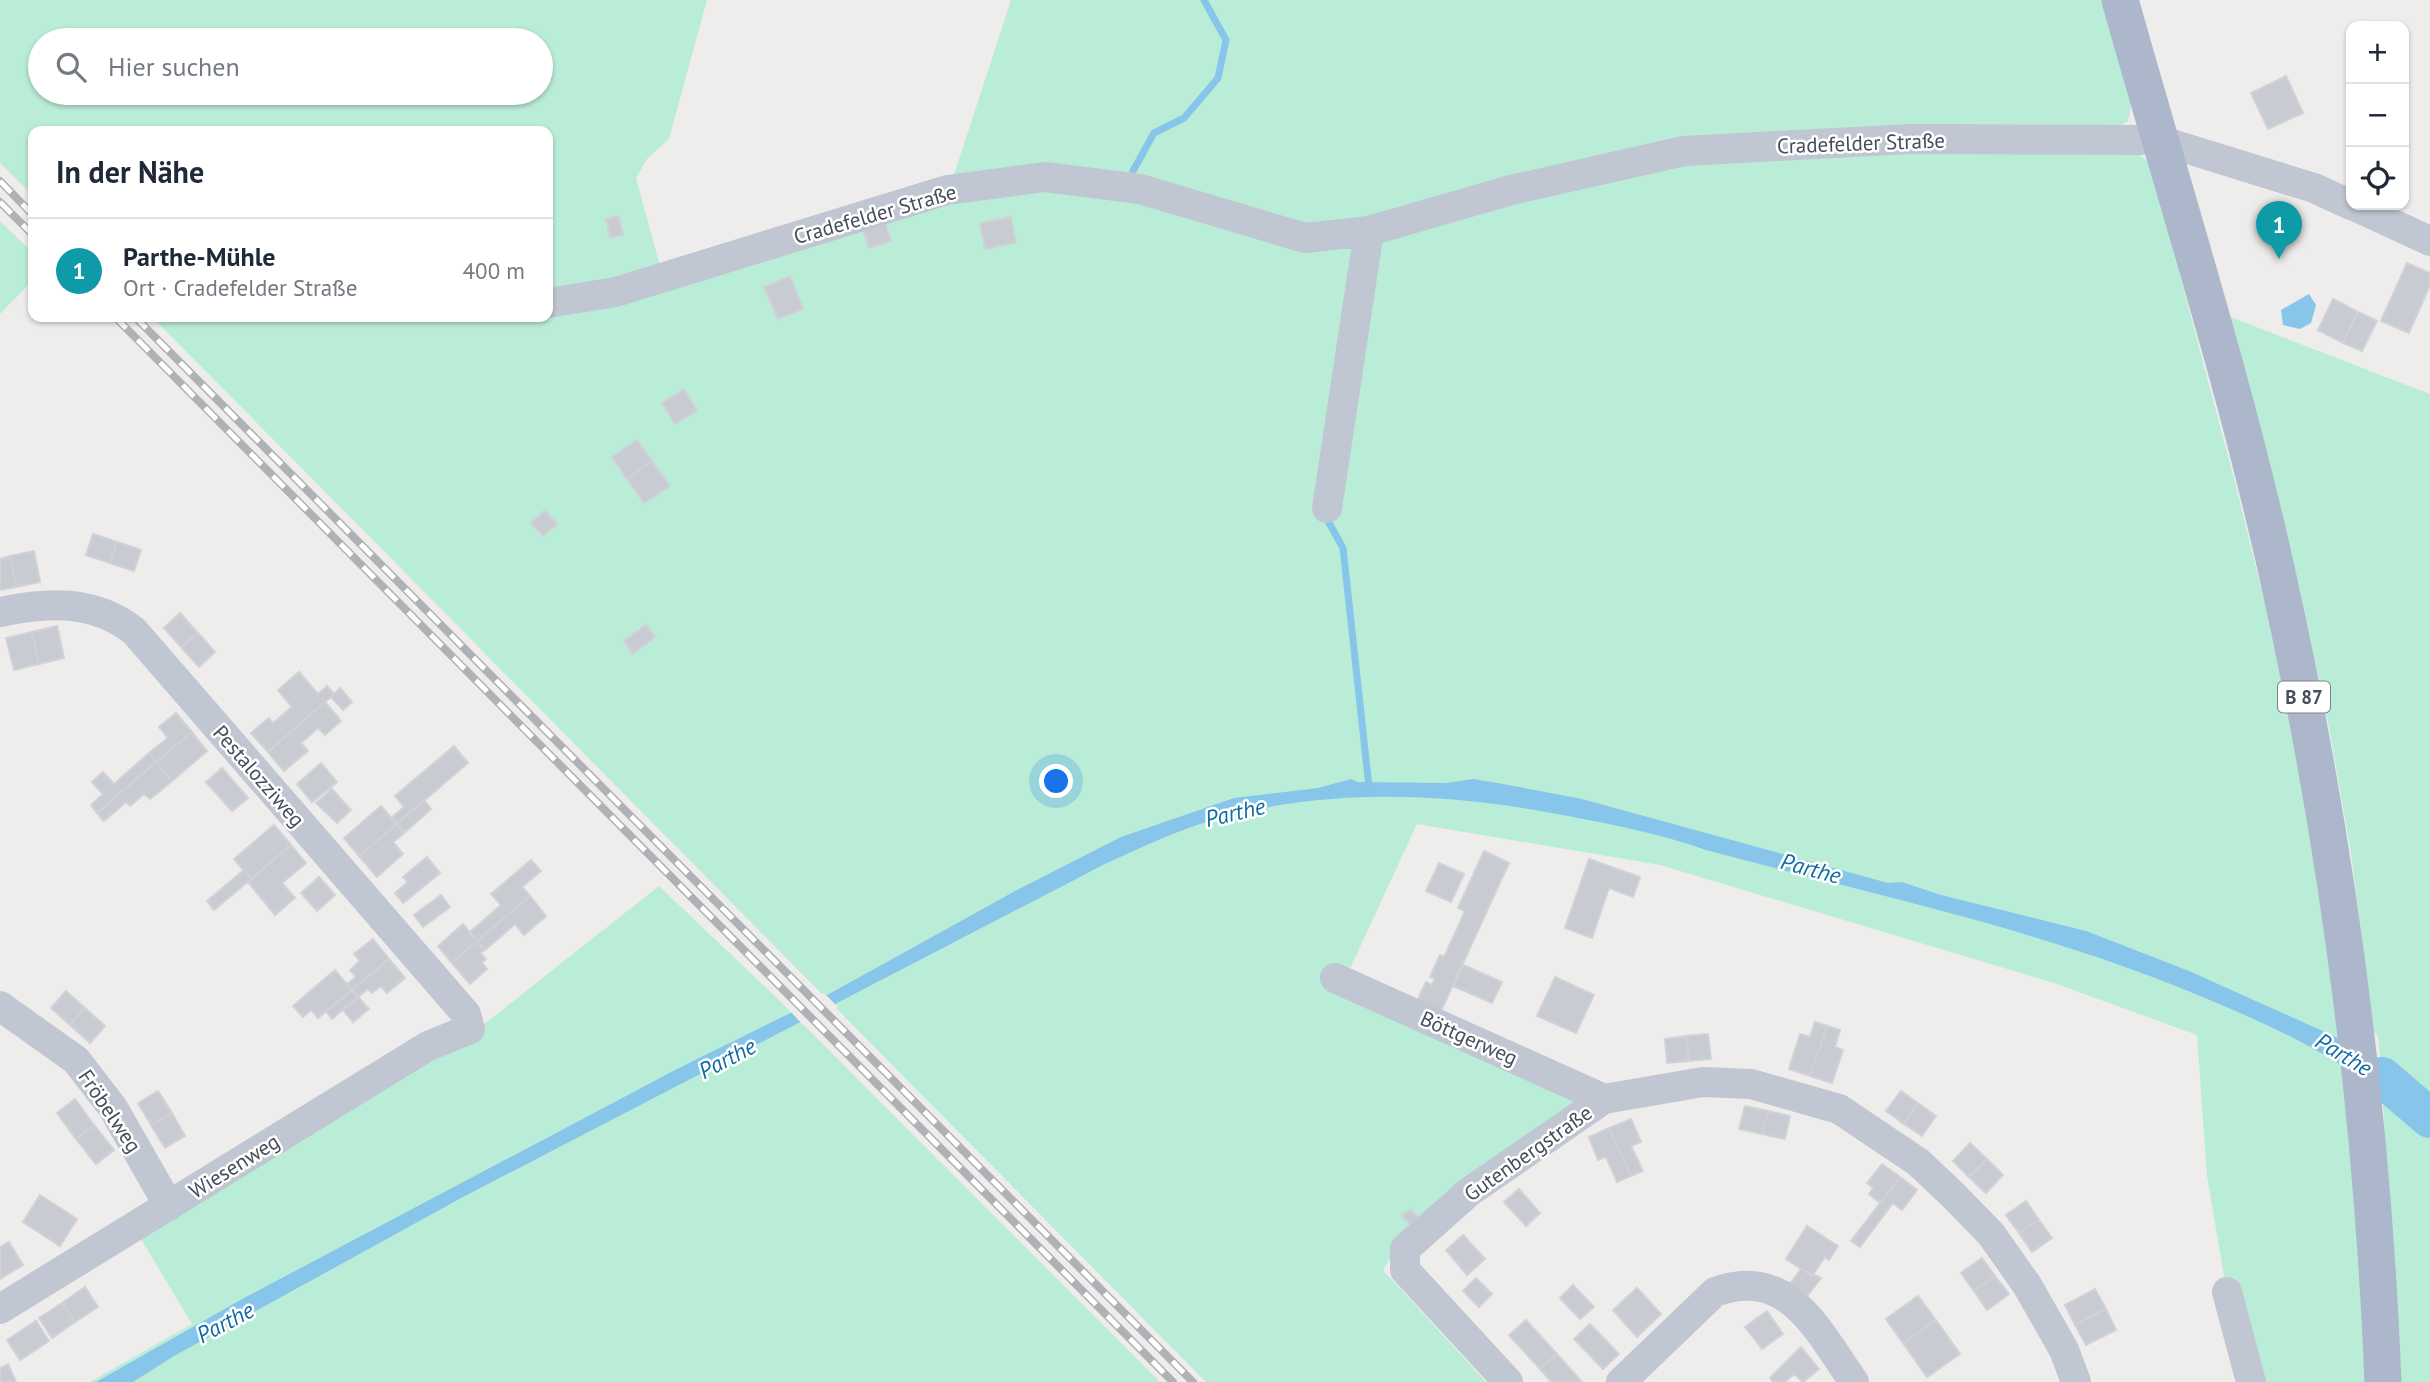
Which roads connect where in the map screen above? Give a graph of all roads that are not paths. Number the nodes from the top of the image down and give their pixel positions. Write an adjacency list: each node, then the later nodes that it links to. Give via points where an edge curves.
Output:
1 (2120, 0): 2 (main road, B 87)
2 (2159, 140): 3 (street, Cradefelder Straße, via 2314,188); 5 (street, Cradefelder Straße, via 1909,139 1684,151 1511,190); 22 (main road, B 87, via 2228,377 2276,565 2317,759 2367,1113)
3 (2346, 203)
4 (2362, 210): 6 (street, Cradefelder Straße)
5 (1369, 232): 7 (street, Cradefelder Straße, via 1305,237 1140,189 1045,177 947,190 616,292); 8 (street)
6 (2430, 241)
7 (553, 302)
8 (1327, 508)
9 (0, 612): 12 (street, Pestalozziweg, via 55,603 111,617 134,631 466,1014)
10 (1335, 978): 13 (street, Böttgerweg)
11 (0, 1006): 14 (street, Fröbelweg, via 76,1060 113,1108)
12 (470, 1029): 14 (street, Wiesenweg, via 428,1046)
13 (1604, 1099): 17 (street, Gutenbergstraße, via 1469,1192 1405,1249 1405,1270); 20 (street, Gutenbergstraße, via 1703,1082 1751,1084 1839,1109 1918,1162 1991,1234 2040,1306)
14 (169, 1206): 16 (street, Wiesenweg)
15 (2227, 1292): 21 (street)
16 (0, 1309)
17 (1507, 1382)
18 (1621, 1382): 19 (street, via 1716,1292 1751,1284 1771,1288 1802,1309)
19 (1854, 1382)
20 (2076, 1382)
21 (2251, 1382)
22 (2383, 1382)

